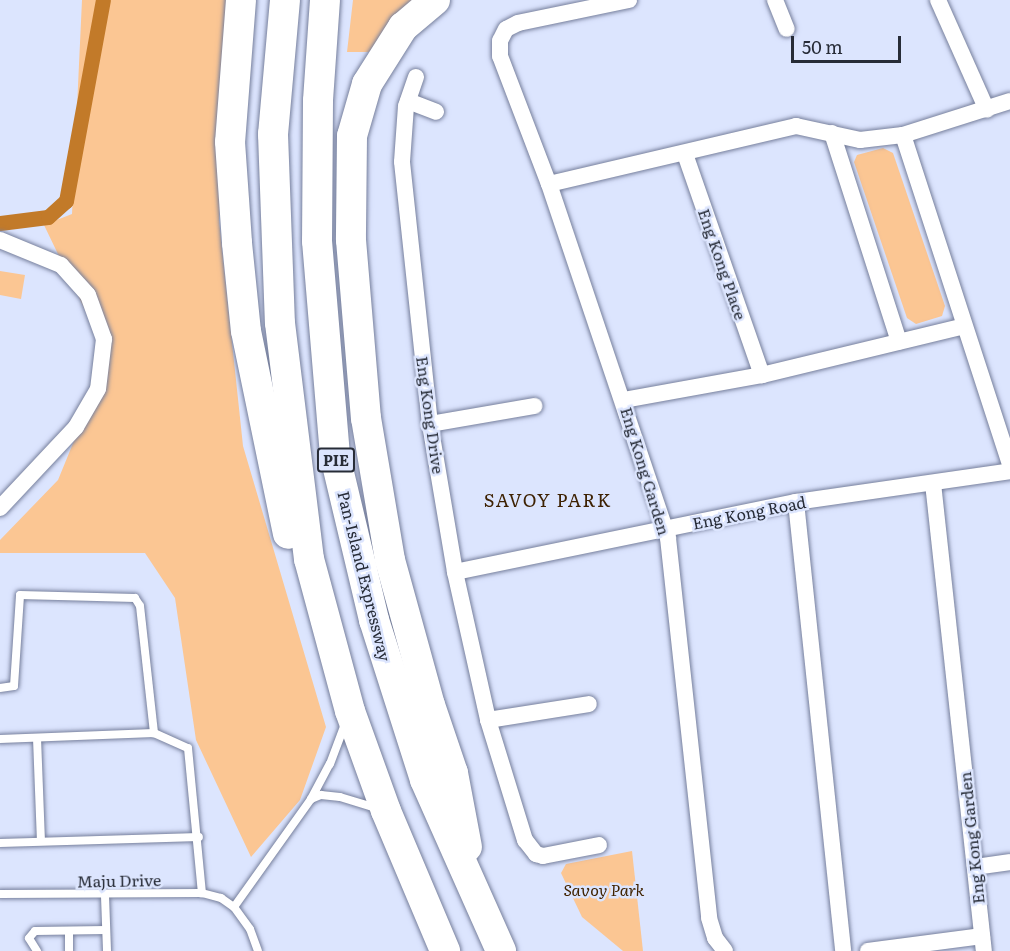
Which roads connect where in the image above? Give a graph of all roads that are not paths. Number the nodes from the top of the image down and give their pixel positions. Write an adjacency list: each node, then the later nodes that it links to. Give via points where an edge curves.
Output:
1 (241, 0): 31 (highway, via 230,142 246,331 285,526 290,539)
2 (285, 0): 31 (highway, PIE, via 273,134 280,323)
3 (325, 0): 51 (highway, Pan-Island Expressway / PIE, via 318,101 317,241 335,456 374,620 421,770)
4 (435, 0): 51 (highway, via 403,27 367,84 352,136 351,240 366,417 390,560 453,773)
5 (629, 0): 17 (street, Eng Kong Garden, via 518,23 506,29 500,41 500,56)
6 (775, 0): 8 (street)
7 (938, 0): 12 (street)
8 (787, 29)
9 (416, 77): 11 (street, Eng Kong Drive)
10 (1010, 101): 12 (street)
11 (407, 104): 13 (street); 24 (street, Eng Kong Drive, via 402,162)
12 (987, 110): 15 (street)
13 (436, 112)
14 (832, 134): 15 (street, via 860,140); 16 (street, via 796,126); 20 (street)
15 (903, 135): 19 (street)
16 (685, 154): 17 (street); 21 (street, Eng Kong Place)
17 (549, 184): 22 (street, Eng Kong Garden)
18 (0, 240): 29 (street, via 61,265 88,296 104,339 98,388 76,427)
19 (964, 326): 20 (street); 25 (street)
20 (899, 342): 21 (street)
21 (762, 375): 22 (street)
22 (624, 400): 30 (street, Eng Kong Garden)
23 (534, 406): 24 (street)
24 (430, 424): 32 (street, Eng Kong Drive)
25 (1010, 464)
26 (1010, 471): 27 (street, Eng Kong Road)
27 (933, 483): 28 (street, Eng Kong Road); 47 (street, Eng Kong Garden)
28 (796, 502): 30 (street, Eng Kong Road); 63 (street)
29 (0, 508)
30 (665, 528): 32 (street, Eng Kong Road); 62 (street, Eng Kong Garden, via 709,918 715,938)
31 (309, 559): 35 (highway, PIE)
32 (455, 572): 36 (street, Eng Kong Drive)
33 (0, 688): 37 (lane, via 14,686 21,595 135,598 140,606)
34 (589, 704): 36 (street)
35 (350, 711): 40 (lane, via 330,764); 41 (highway, PIE)
36 (488, 720): 45 (street, Eng Kong Drive, via 525,840 536,854 543,856)
37 (154, 733): 38 (lane); 42 (lane, via 190,750)
38 (37, 738): 39 (lane); 43 (lane)
39 (0, 739)
40 (311, 799): 41 (lane, via 321,795 340,797); 52 (lane)
41 (386, 811): 60 (highway, PIE)
42 (199, 837): 43 (lane); 48 (lane)
43 (41, 842): 44 (lane)
44 (0, 843)
45 (599, 844)
46 (1010, 862): 47 (street)
47 (975, 867): 55 (street, Eng Kong Garden)
48 (202, 893): 50 (lane, Maju Drive); 52 (lane, Maju Drive, via 221,898)
49 (0, 894): 50 (lane, Maju Drive)
50 (105, 896): 54 (lane)
51 (477, 897): 61 (highway, Pan-Island Expressway / PIE)
52 (234, 907): 59 (lane, via 250,929)
53 (69, 930): 54 (lane); 56 (lane, via 35,931 29,938); 57 (lane)
54 (106, 930): 58 (lane)
55 (983, 943): 64 (street, Eng Kong Garden)
56 (37, 951)
57 (69, 951)
58 (107, 951)
59 (258, 951)
60 (445, 951)
61 (501, 951)
62 (725, 951)
63 (843, 951)
64 (868, 951)

